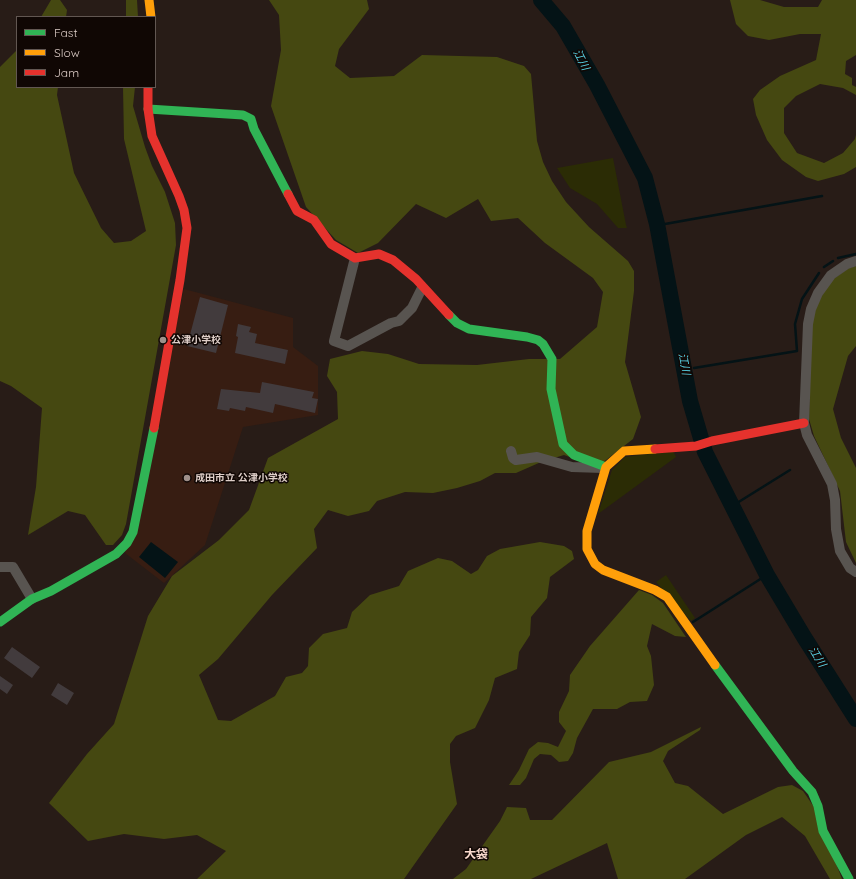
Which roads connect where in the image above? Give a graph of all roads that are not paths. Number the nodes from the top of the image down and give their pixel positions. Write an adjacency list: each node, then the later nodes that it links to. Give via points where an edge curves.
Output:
1 (149, 0): 2 (street)
2 (151, 16)
3 (148, 88): 4 (street)
4 (148, 109): 5 (street, via 243,115 251,119 297,211 314,220 331,244); 13 (street, via 152,136 179,196 187,228 161,394 133,532 128,543 116,554)
5 (355, 258): 7 (street, via 379,254 386,257 405,269); 7 (street, via 334,341 348,346 399,321 412,308)
6 (856, 261): 8 (street, via 831,275 818,293 811,309 808,324)
7 (422, 288): 10 (street, via 458,323 469,329 527,337 543,344 552,359 551,389 563,444 574,455)
8 (804, 423): 10 (street, via 702,444 624,451); 12 (street, via 807,435 832,484 840,551 850,568)
9 (511, 451): 10 (street, via 512,458 516,460 537,457 572,467)
10 (606, 468): 15 (street, via 587,531 586,542 590,556 603,570 656,590 667,597 734,693 812,792 823,831)
11 (0, 567): 13 (street, via 13,567)
12 (856, 572)
13 (32, 599): 14 (street)
14 (0, 622)
15 (849, 879)

